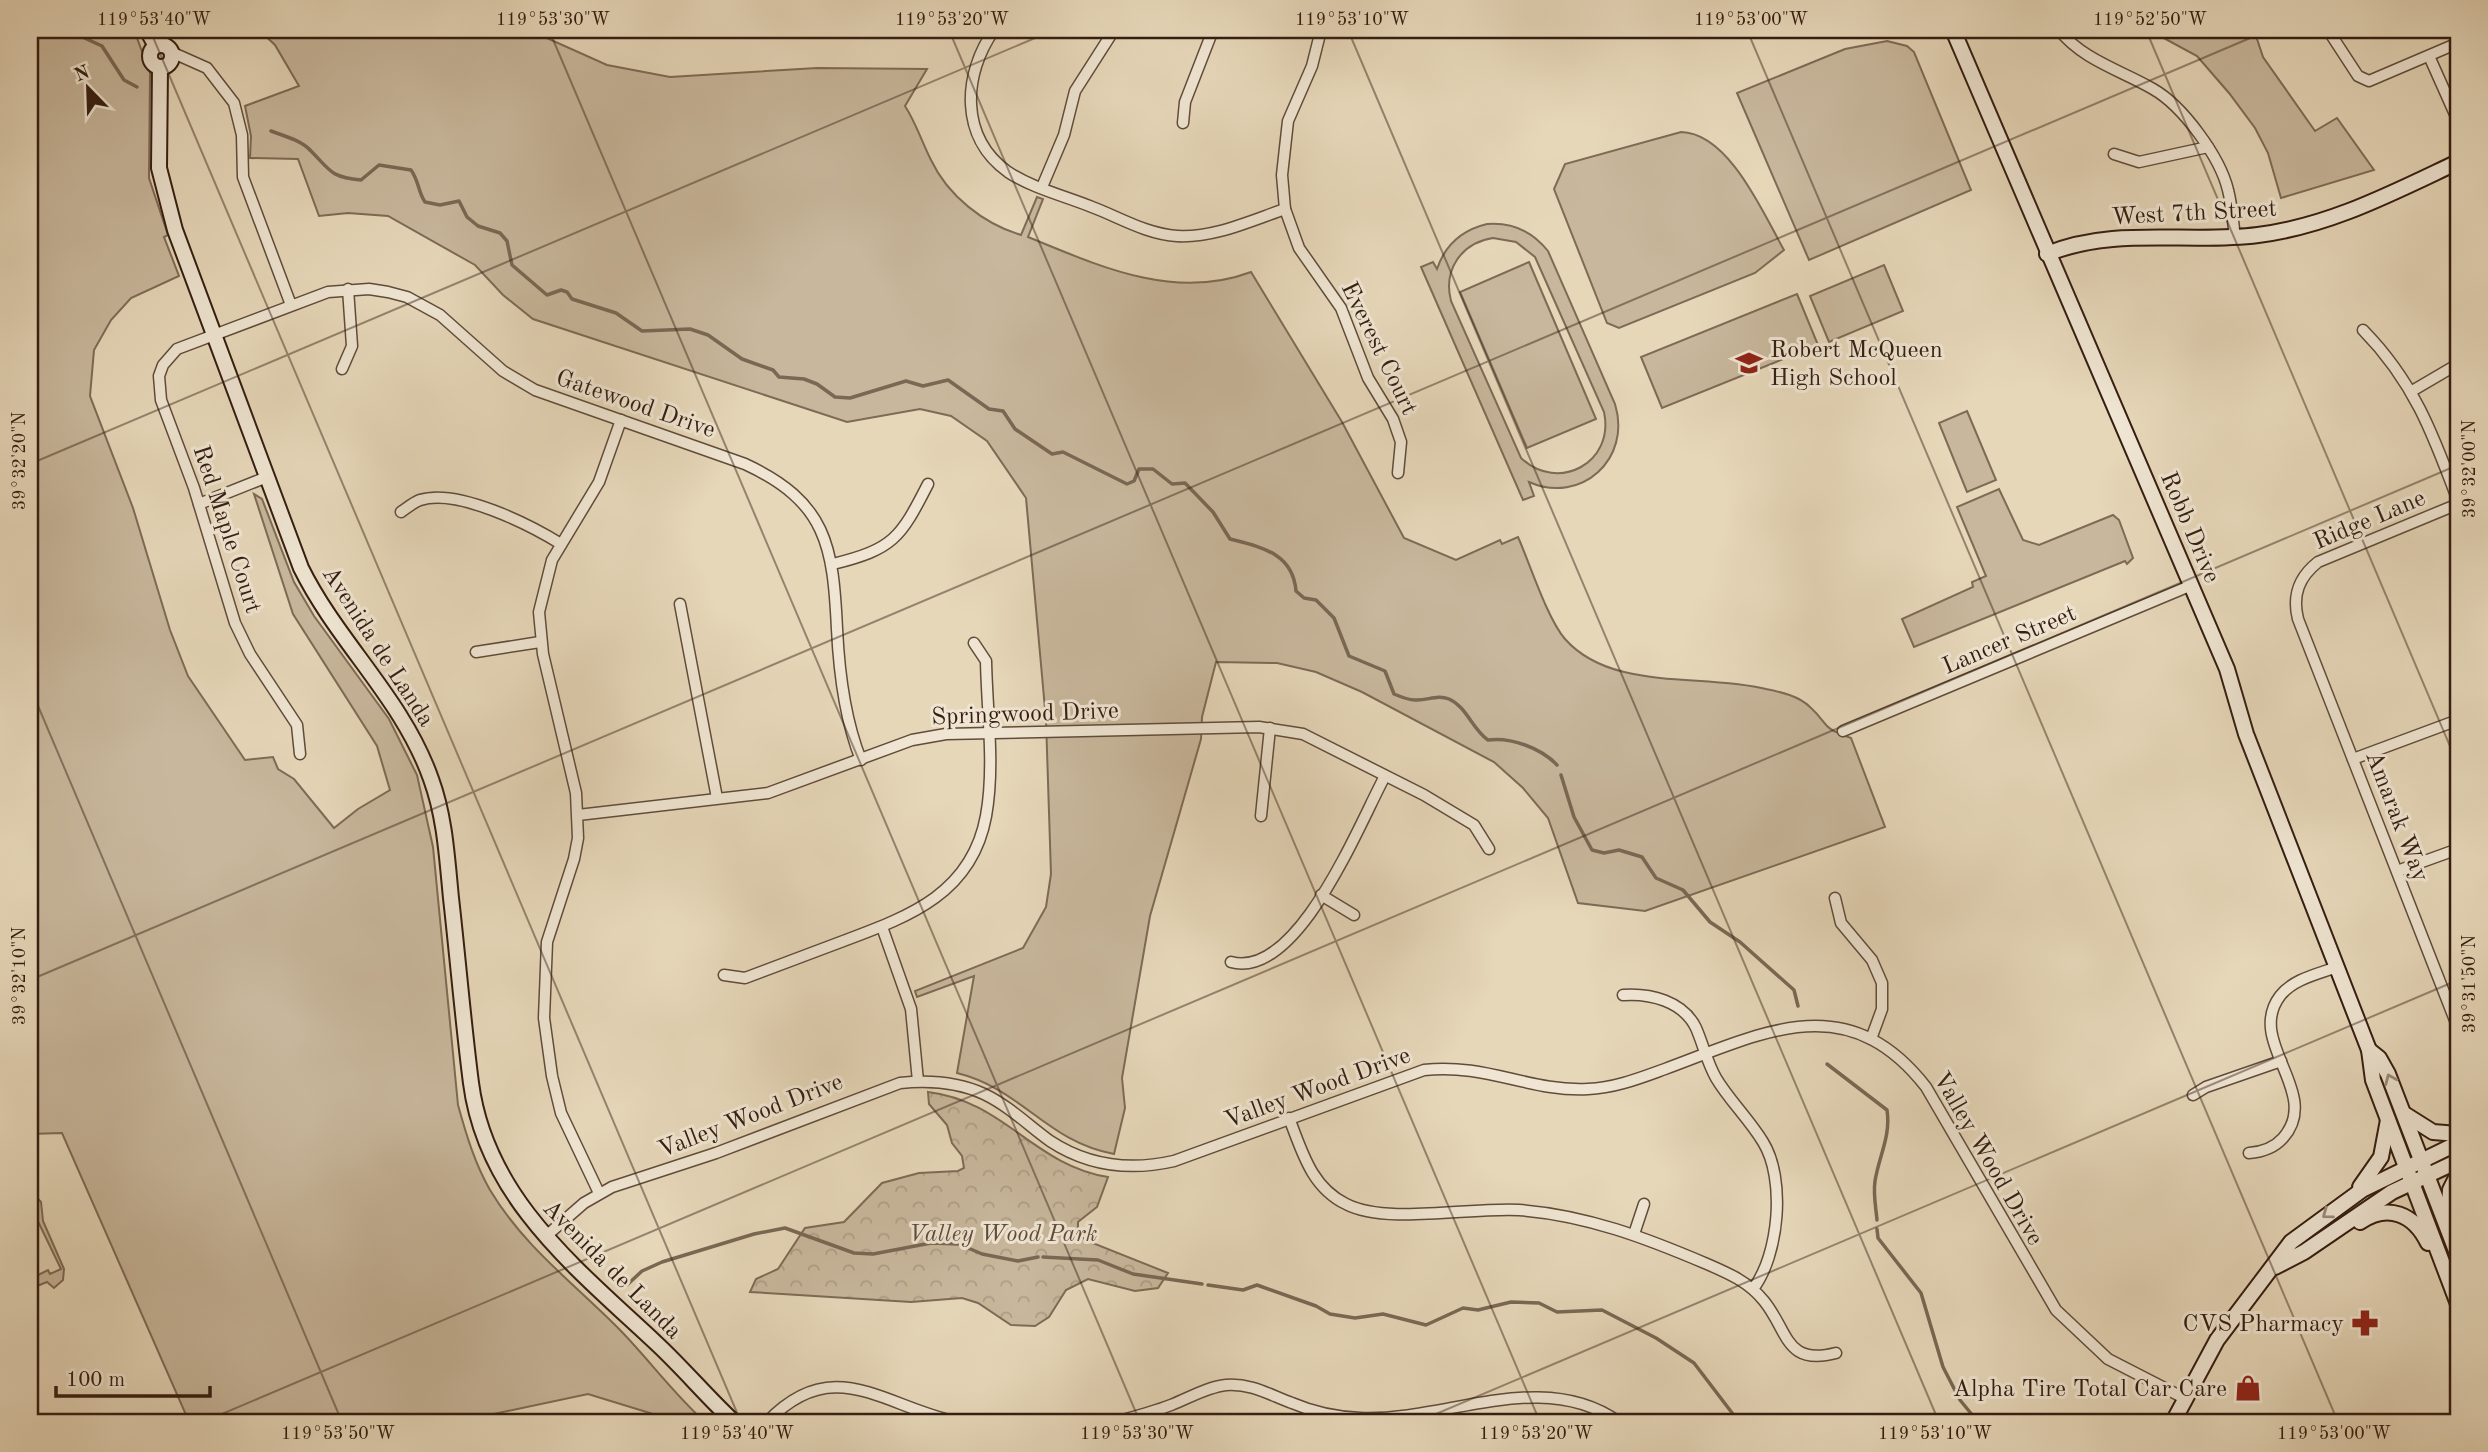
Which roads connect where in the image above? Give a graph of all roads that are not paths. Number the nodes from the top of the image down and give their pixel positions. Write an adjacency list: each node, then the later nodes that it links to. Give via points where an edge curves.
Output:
1 (147, 30): 10 (main road, Avenida de Landa)
2 (994, 30): 19 (street, via 977,58 971,87 974,126 992,158 1021,179)
3 (1114, 30): 19 (street, via 1078,85)
4 (1213, 30): 15 (street, via 1185,102)
5 (1321, 30): 20 (street, Everest Court, via 1312,66 1288,121 1282,175)
6 (1953, 30): 22 (main road, Robb Drive)
7 (2059, 30): 16 (street, via 2080,51 2166,98)
8 (2328, 30): 12 (street, via 2363,79 2376,81)
9 (2458, 43): 12 (street)
10 (156, 46): 11 (main road, via 163,45); 13 (main road, Avenida de Landa, via 150,57)
11 (171, 52): 13 (main road, via 170,62); 24 (street, via 207,68 234,103 242,135 243,177)
12 (2429, 57): 14 (street)
13 (160, 66): 26 (main road, Avenida de Landa, via 162,187)
14 (2458, 121)
15 (1183, 123)
16 (2208, 147): 17 (street, via 2139,162); 21 (street, via 2228,191)
17 (2114, 154)
18 (2458, 162): 21 (main road, West 7th Street, via 2327,220)
19 (1042, 187): 20 (street, via 1136,226 1176,236 1207,234)
20 (1285, 209): 31 (street, Everest Court, via 1299,247 1341,308 1368,377 1393,419 1401,443)
21 (2235, 238): 22 (main road, West 7th Street, via 2106,239)
22 (2047, 254): 39 (main road, Robb Drive)
23 (348, 289): 24 (street, Gatewood Drive); 28 (street, via 352,346); 30 (street, Gatewood Drive, via 388,292 424,305 518,381)
24 (291, 305): 26 (street, Gatewood Drive)
25 (2363, 330): 29 (street)
26 (214, 333): 32 (main road, Avenida de Landa); 35 (street, Red Maple Court, via 171,354 159,381)
27 (2458, 364): 29 (street)
28 (342, 369)
29 (2412, 391): 34 (street)
30 (621, 420): 37 (street, via 599,482); 38 (street, Gatewood Drive, via 745,464 781,484 809,512)
31 (1398, 473)
32 (267, 477): 35 (street); 91 (main road, Avenida de Landa, via 313,593 396,706 432,782 445,842 476,1112 509,1190)
33 (928, 484): 38 (street, via 910,520 891,542 864,556)
34 (2458, 502): 41 (street, Ridge Lane, via 2318,562 2298,586)
35 (199, 504): 49 (street, Red Maple Court, via 235,623 296,725)
36 (401, 512): 37 (street, via 421,500 470,503 513,517)
37 (561, 544): 42 (street, via 541,594)
38 (833, 564): 50 (street, Gatewood Drive, via 848,716)
39 (2192, 585): 47 (street, Lancer Street); 64 (main road, Robb Drive)
40 (680, 604): 53 (street)
41 (2298, 619): 51 (street, Amarak Way)
42 (540, 642): 44 (street); 54 (street)
43 (974, 643): 48 (street, via 986,662)
44 (476, 652)
45 (2458, 720): 51 (street)
46 (1270, 728): 48 (street, Springwood Drive); 52 (street, Springwood Drive, via 1315,740); 55 (street)
47 (1843, 731)
48 (988, 733): 50 (street, Springwood Drive, via 929,736); 62 (street, via 989,799 974,853 940,896)
49 (300, 754)
50 (861, 760): 53 (street, Springwood Drive, via 778,790)
51 (2353, 760): 58 (street, Amarak Way)
52 (1385, 776): 56 (street, Springwood Drive, via 1462,816 1483,836); 59 (street)
53 (718, 798): 54 (street, Springwood Drive)
54 (578, 815): 86 (street, via 574,859 547,942 544,1018 561,1113)
55 (1261, 816)
56 (1489, 849)
57 (2458, 849): 58 (street)
58 (2397, 871): 67 (street, Amarak Way)
59 (1321, 895): 61 (street); 63 (street, via 1294,935 1272,954 1254,964)
60 (1835, 898): 68 (street, via 1841,923 1872,960 1882,983 1882,1009)
61 (1354, 915)
62 (881, 927): 65 (street, via 746,978); 72 (street, via 911,1009)
63 (1231, 962)
64 (2337, 967): 69 (main road, Robb Drive); 71 (street, via 2293,984 2278,999 2270,1028)
65 (724, 975)
66 (1623, 995): 70 (street, via 1647,993 1682,1010 1695,1026)
67 (2458, 1028)
68 (1871, 1039): 70 (street, Valley Wood Drive, via 1835,1027 1796,1025); 99 (street, Valley Wood Drive, via 1900,1058 1926,1087 2056,1310 2108,1359)
69 (2369, 1050): 74 (main road, Robb Drive, one-way to 69, via 2382,1063); 76 (main road, Robb Drive, via 2371,1073)
70 (1706, 1054): 75 (street, Valley Wood Drive, via 1628,1082 1587,1089 1546,1086 1464,1068 1424,1070); 96 (street, via 1718,1081 1763,1142 1774,1169 1774,1243 1766,1270)
71 (2281, 1061): 73 (street, via 2206,1087); 79 (street, via 2295,1099 2292,1123 2275,1145)
72 (918, 1081): 75 (street, Valley Wood Drive, via 949,1083 985,1094 1067,1151 1121,1167 1174,1161); 86 (street, Valley Wood Drive, via 882,1087 802,1121)
73 (2193, 1096)
74 (2403, 1112): 77 (main road, via 2432,1132); 80 (main road, Robb Drive)
75 (1289, 1118): 90 (street, via 1315,1178 1335,1197 1360,1210 1518,1210 1580,1219)
76 (2388, 1119): 82 (main road, Robb Drive); 87 (main road, via 2376,1166)
77 (2458, 1134)
78 (2458, 1143): 80 (main road)
79 (2249, 1153)
80 (2421, 1159): 82 (main road); 84 (main road, Robb Drive)
81 (2458, 1161): 84 (main road)
82 (2406, 1166): 85 (main road, Robb Drive); 87 (main road)
83 (2458, 1174): 89 (main road, via 2449,1190)
84 (2428, 1175): 85 (main road); 89 (main road, Robb Drive)
85 (2412, 1182): 92 (main road); 94 (main road, Robb Drive)
86 (599, 1193): 91 (street, Valley Wood Drive)
87 (2352, 1196): 95 (main road, one-way to 95, via 2291,1242)
88 (1644, 1204): 90 (street)
89 (2448, 1230): 93 (main road, Robb Drive)
90 (1633, 1234): 96 (street, via 1728,1273)
91 (545, 1237): 102 (main road, Avenida de Landa)
92 (2312, 1247): 94 (main road, via 2368,1216 2392,1212 2413,1221); 95 (main road)
93 (2458, 1256)
94 (2443, 1266): 97 (main road, Robb Drive)
95 (2275, 1267): 99 (main road, via 2217,1340)
96 (1753, 1289): 98 (street, via 1795,1348 1814,1358)
97 (2458, 1304)
98 (1836, 1353)
99 (2184, 1398): 108 (main road)
100 (1311, 1410): 101 (street, via 1237,1385 1210,1388); 106 (street); 107 (street, via 1381,1418 1550,1397 1586,1404)
101 (1147, 1418): 105 (street)
102 (734, 1422)
103 (767, 1422): 104 (street, via 804,1394 846,1386 876,1392)
104 (957, 1422)
105 (1115, 1422)
106 (1308, 1422)
107 (1619, 1422)
108 (2173, 1422)

